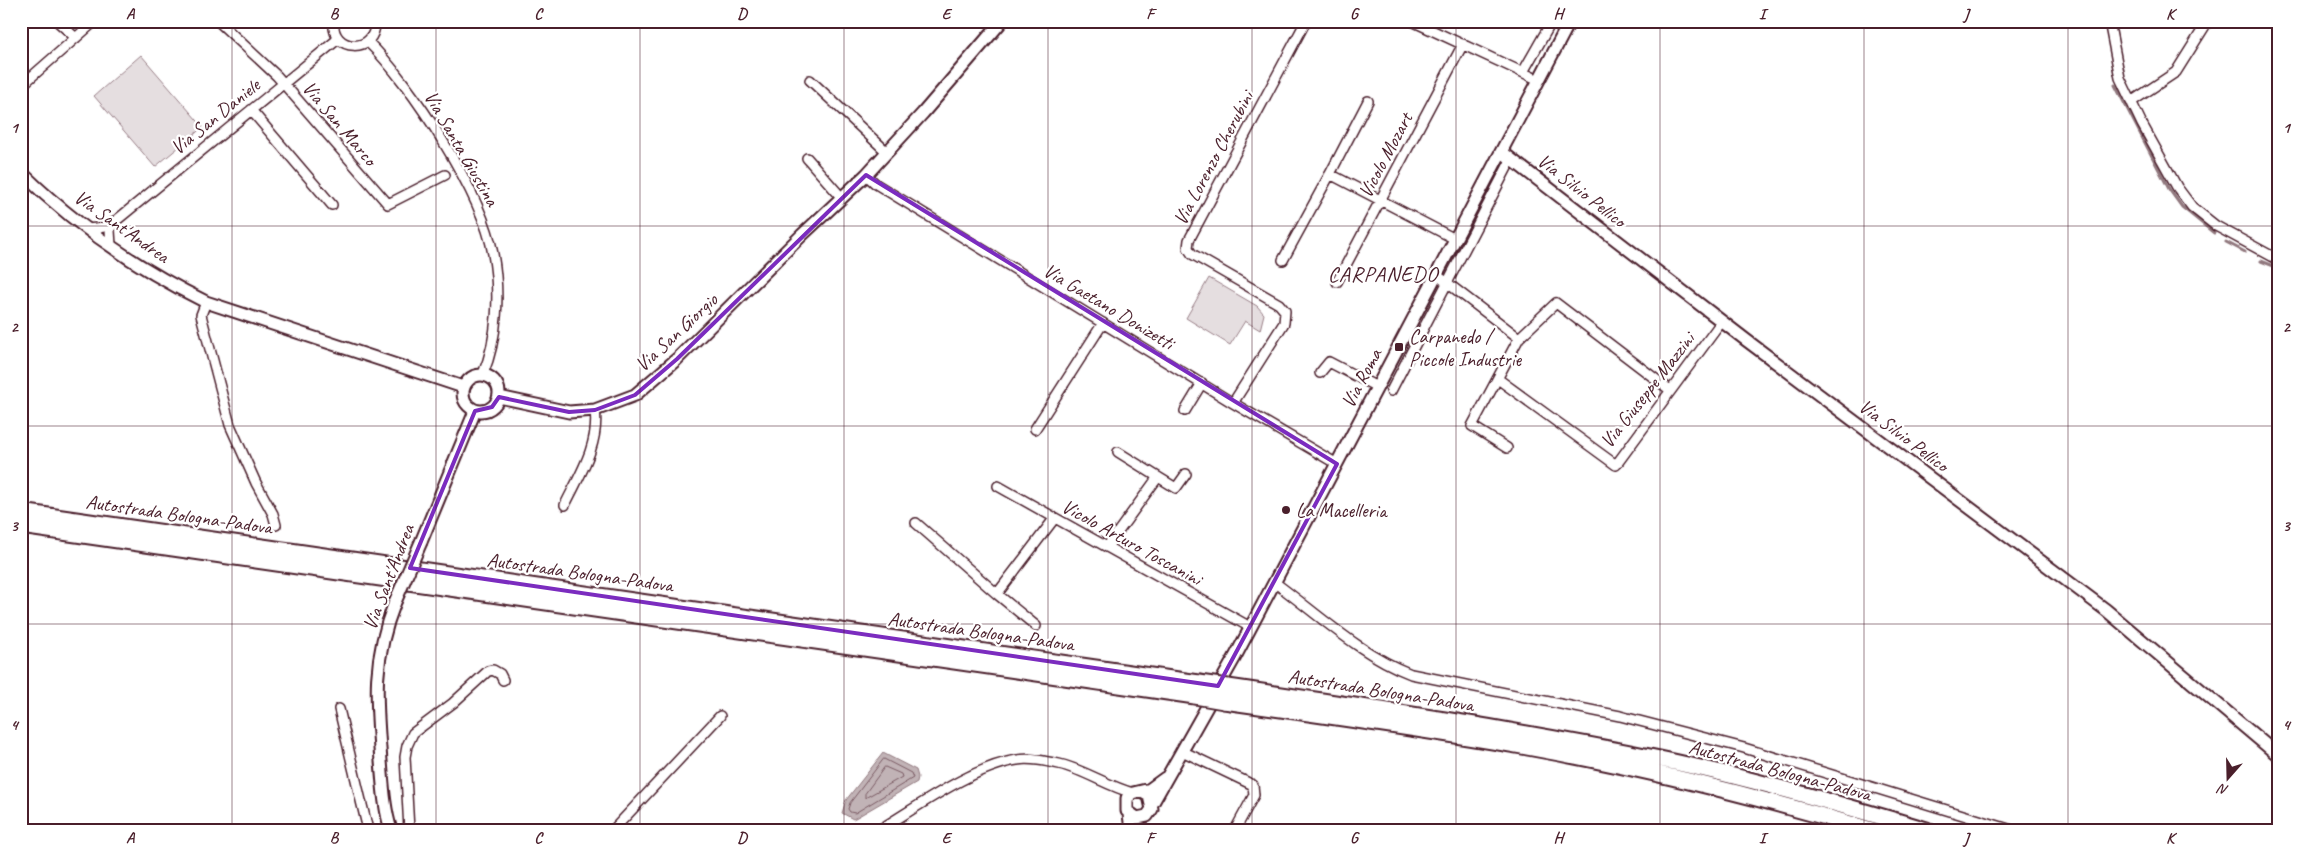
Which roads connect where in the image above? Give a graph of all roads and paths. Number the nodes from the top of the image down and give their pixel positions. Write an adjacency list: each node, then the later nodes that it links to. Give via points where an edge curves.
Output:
1 (57, 21): 13 (street)
2 (96, 21): 13 (street)
3 (218, 21): 20 (street, Via San Marco)
4 (334, 21): 14 (street, via 334,32)
5 (375, 21): 15 (street, via 375,30)
6 (1002, 21): 25 (street, Via San Giorgio)
7 (1306, 21): 58 (street, Via Lorenzo Cherubini, via 1189,240 1188,248 1192,254 1279,304 1285,311 1284,323)
8 (1412, 21): 16 (street)
9 (1552, 21): 17 (street)
10 (1570, 21): 19 (street, Via Roma)
11 (2109, 21): 23 (street, via 2120,78)
12 (2208, 21): 23 (street, via 2176,72)
13 (76, 38): 21 (street)
14 (338, 38): 15 (street, via 349,45); 20 (street, Via San Daniele)
15 (368, 42): 50 (street, Via Santa Giustina, via 430,121 482,217 493,252 496,284 496,311)
16 (1463, 44): 17 (street); 34 (street, Vicolo Mozart)
17 (1523, 72): 19 (street)
18 (810, 80): 25 (street)
19 (1539, 80): 26 (street, Via Roma)
20 (284, 83): 24 (street, Via San Daniele); 31 (street, Via San Marco, via 388,204)
21 (21, 86)
22 (1368, 101): 30 (street)
23 (2131, 102): 41 (street, via 2167,169 2192,207 2236,239)
24 (251, 110): 35 (street); 36 (street, Via San Daniele)
25 (887, 152): 32 (street, Via San Giorgio)
26 (1502, 152): 28 (street, Via Silvio Pellico); 38 (street, Via Roma)
27 (807, 158): 33 (street)
28 (1511, 160): 43 (street, Via Roma); 46 (street, Via Silvio Pellico)
29 (21, 172): 37 (street, Via Sant'Andrea)
30 (1330, 174): 34 (street); 40 (street)
31 (445, 175)
32 (866, 175): 33 (street, Via San Giorgio); 47 (street, Via Gaetano Donizetti)
33 (842, 198): 59 (street, Via San Giorgio, via 655,378 635,394)
34 (1381, 201): 38 (street); 44 (street, Vicolo Mozart)
35 (332, 205)
36 (112, 225): 37 (street, Via San Daniele); 39 (street)
37 (92, 232): 39 (street, Via Sant'Andrea)
38 (1455, 239): 42 (street, Via Roma)
39 (112, 246): 45 (street, Via Sant'Andrea)
40 (1283, 260)
41 (2279, 260)
42 (1437, 274): 43 (street); 54 (street, Via Roma)
43 (1448, 281): 48 (street); 55 (street, Via Roma)
44 (1337, 282)
45 (206, 302): 53 (street, Via Sant'Andrea); 73 (street, via 201,315 230,425)
46 (1722, 321): 56 (street, Via Giuseppe Mazzini); 86 (street, Via Silvio Pellico, via 2106,610)
47 (1103, 323): 52 (street, Via Gaetano Donizetti); 62 (street)
48 (1519, 338): 51 (street); 56 (street, via 1556,303)
49 (1320, 373): 54 (street, via 1329,362)
50 (483, 374): 53 (street, via 471,377); 57 (street, via 498,385)
51 (1498, 379): 56 (street, Via Giuseppe Mazzini, via 1616,465); 63 (street, via 1472,426)
52 (1202, 383): 58 (street, Via Gaetano Donizetti); 61 (street)
53 (462, 387): 60 (street, via 464,401)
54 (1377, 387): 65 (street, Via Roma)
55 (1391, 390)
56 (1670, 390)
57 (499, 397): 59 (street, Via San Giorgio, via 569,412); 60 (street, via 492,408)
58 (1233, 403): 65 (street, Via Gaetano Donizetti)
59 (595, 410): 69 (street, via 596,432)
60 (475, 411): 93 (street, Via Sant'Andrea, bridge, via 382,642 376,689)
61 (1185, 411)
62 (1035, 429)
63 (1507, 448)
64 (1118, 452): 67 (street)
65 (1337, 464): 76 (street, Via Roma)
66 (1186, 474): 67 (street, via 1176,488)
67 (1158, 477): 75 (street)
68 (998, 486): 71 (street, Vicolo Arturo Toscanini)
69 (565, 505)
70 (21, 512): 81 (highway, Autostrada Bologna-Padova)
71 (1054, 519): 75 (street, Vicolo Arturo Toscanini); 77 (street)
72 (916, 523): 77 (street)
73 (276, 525)
74 (21, 526): 81 (highway, Autostrada Bologna-Padova, via 837,644)
75 (1107, 547): 79 (street, Vicolo Arturo Toscanini)
76 (1274, 582): 79 (street, Via Roma); 103 (street, via 1362,649 1411,674 1620,716 1744,748)
77 (997, 594): 78 (street)
78 (1036, 626)
79 (1250, 627): 85 (street, Via Roma)
80 (503, 680): 96 (street, via 500,674 488,671 413,734 405,757)
81 (1197, 689): 82 (highway, Autostrada Bologna-Padova, bridge)
82 (1226, 694): 101 (highway, Autostrada Bologna-Padova, via 1524,746 1662,775 1799,808); 102 (highway, Autostrada Bologna-Padova, via 1456,721 1662,760 1802,794)
83 (339, 709): 95 (street)
84 (720, 716): 97 (street)
85 (1182, 751): 87 (street, Via Roma); 100 (street, via 1252,785 1254,794)
86 (2279, 756)
87 (1169, 776): 89 (street); 90 (street, Via Roma)
88 (1104, 784): 89 (street); 91 (street, via 1121,798); 94 (street, via 1062,765 1018,760 973,775)
89 (1138, 792): 90 (street, via 1149,796); 91 (street, via 1127,798)
90 (1152, 804): 92 (street)
91 (1127, 811): 92 (street, via 1137,818); 98 (street)
92 (1146, 816): 99 (street)
93 (389, 828)
94 (881, 829)
95 (368, 830)
96 (409, 830)
97 (613, 830)
98 (1131, 830)
99 (1138, 830)
100 (1235, 830)
101 (1871, 830)
102 (1926, 830)
103 (2012, 830)

